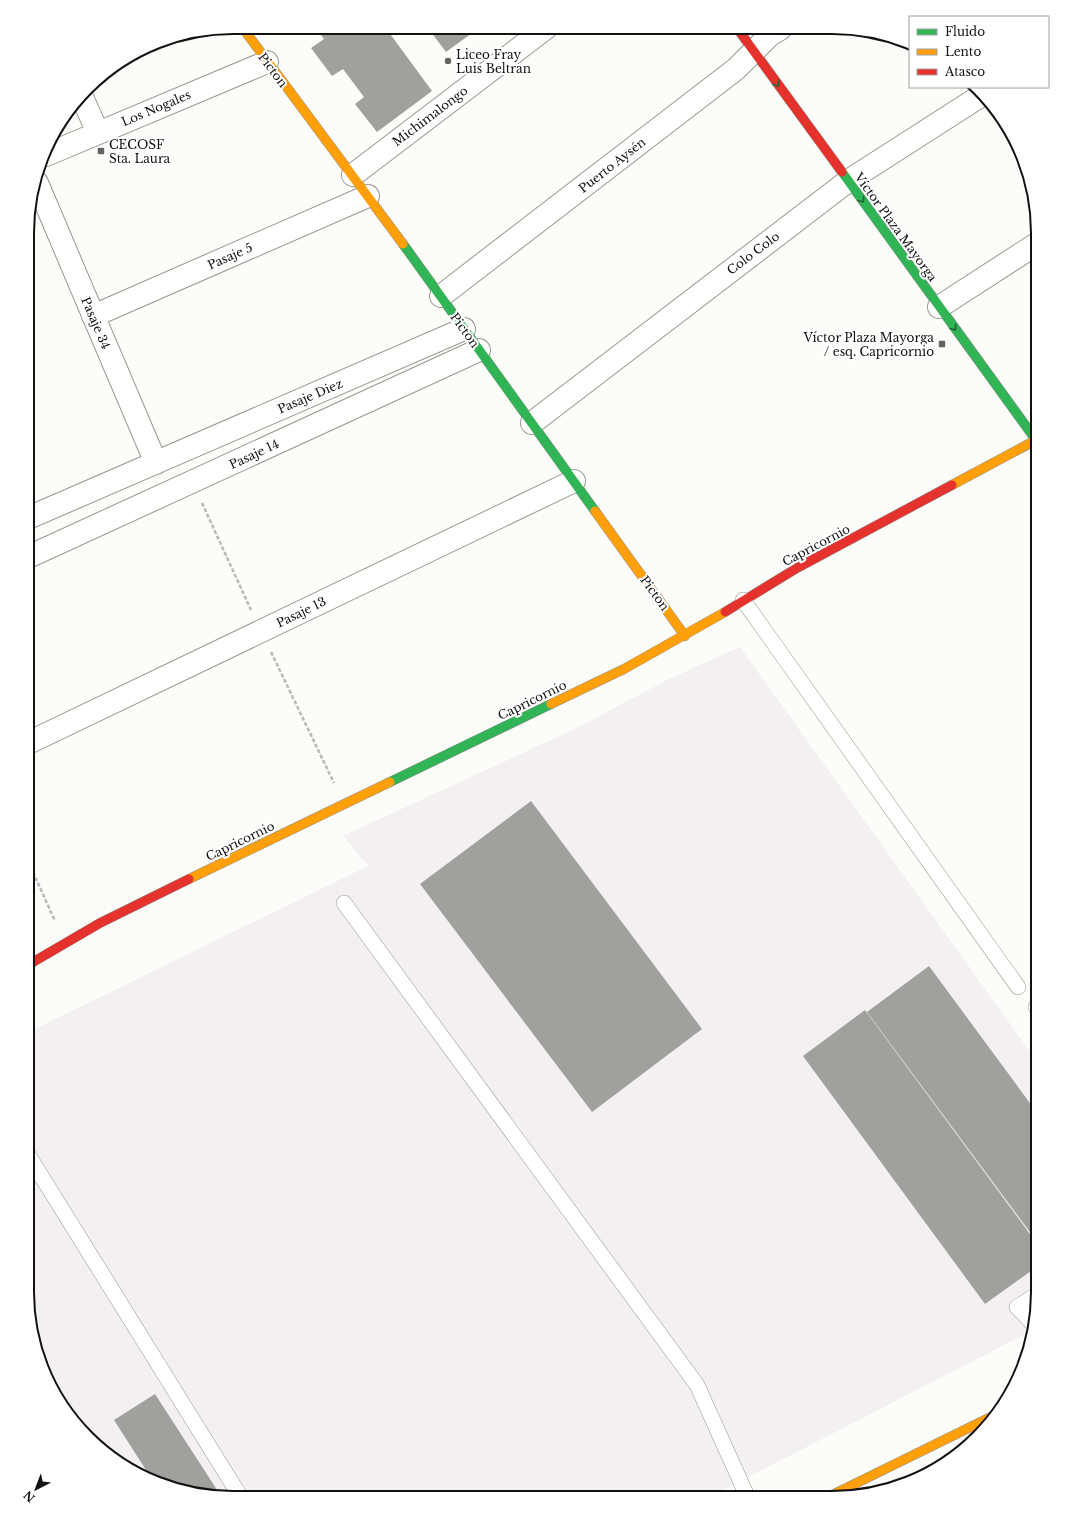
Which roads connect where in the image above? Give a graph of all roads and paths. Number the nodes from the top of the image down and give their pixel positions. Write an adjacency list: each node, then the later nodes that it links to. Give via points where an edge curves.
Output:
1 (247, 34): 6 (street, Picton)
2 (538, 34): 11 (street, Michimalongo)
3 (741, 34): 5 (street, Víctor Plaza Mayorga)
4 (772, 34): 5 (street, Puerto Aysén)
5 (754, 52): 12 (street, Víctor Plaza Mayorga, one-way to 12); 16 (street, Puerto Aysén, via 736,70)
6 (267, 62): 9 (street, Los Nogales); 11 (street, Picton)
7 (978, 98): 12 (street, Colo Colo)
8 (84, 101): 9 (street)
9 (98, 133): 10 (street, Los Nogales)
10 (51, 153)
11 (353, 175): 14 (street, Picton)
12 (848, 181): 17 (street, Víctor Plaza Mayorga, one-way to 17); 21 (street, Colo Colo)
13 (39, 189): 18 (street, Pasaje 34)
14 (368, 196): 16 (street, Picton); 18 (street, Pasaje 5)
15 (1031, 248): 17 (street)
16 (441, 296): 19 (street, Picton)
17 (939, 307): 22 (street, Víctor Plaza Mayorga, one-way to 22)
18 (93, 316): 24 (street, Pasaje 34)
19 (464, 329): 20 (street, Picton); 24 (street, Pasaje Diez)
20 (479, 350): 21 (street, Picton); 27 (street, Pasaje 14)
21 (532, 423): 25 (street, Picton)
22 (1031, 432)
23 (1031, 443): 28 (street, Capricornio, via 804,564)
24 (156, 463): 26 (street)
25 (574, 481): 29 (street, Picton); 30 (street, Pasaje 13)
26 (34, 515)
27 (34, 555)
28 (743, 600): 29 (street, Capricornio); 35 (lane)
29 (685, 636): 33 (street, Capricornio, via 624,669 132,907)
30 (34, 740)
31 (34, 874): 33 (path)
32 (344, 903): 41 (lane, via 697,1385)
33 (65, 943): 34 (street, Capricornio)
34 (34, 961)
35 (1018, 987)
36 (34, 1164): 40 (lane)
37 (1031, 1298): 38 (lane, via 1017,1307)
38 (1029, 1319)
39 (984, 1420): 42 (street)
40 (237, 1491)
41 (745, 1491)
42 (840, 1491)

